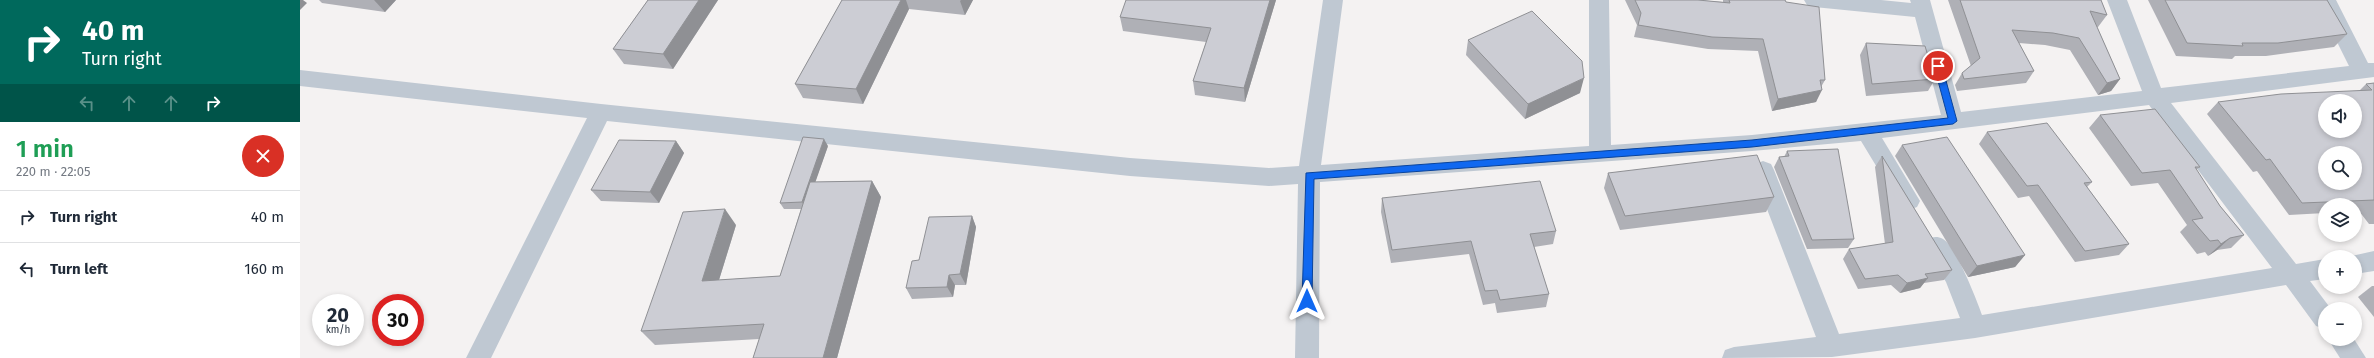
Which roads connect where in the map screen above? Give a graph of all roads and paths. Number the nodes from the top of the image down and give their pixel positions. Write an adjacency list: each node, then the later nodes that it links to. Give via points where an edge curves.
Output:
1 (1333, 0): 15 (street)
2 (1599, 0): 14 (street)
3 (1814, 0): 6 (street)
4 (2117, 0): 9 (street)
5 (2326, 0): 7 (street)
6 (1921, 5): 11 (street)
7 (2368, 71): 9 (street)
8 (300, 78): 10 (street)
9 (2154, 96): 11 (street); 19 (street)
10 (601, 112): 15 (street, via 1160,170 1230,176); 24 (street)
11 (1953, 121): 12 (street)
12 (1867, 132): 13 (street); 21 (street, via 1956,278)
13 (1752, 143): 14 (street); 22 (street)
14 (1600, 153): 15 (street)
15 (1309, 176): 25 (street)
16 (2374, 261): 17 (street)
17 (2362, 263)
18 (2318, 270): 19 (street)
19 (2292, 275): 20 (street); 21 (street)
20 (2318, 310)
21 (1975, 327): 22 (street)
22 (1832, 346): 26 (street)
23 (2345, 346): 27 (street)
24 (478, 358)
25 (1307, 358)
26 (1734, 358)
27 (2354, 358)

